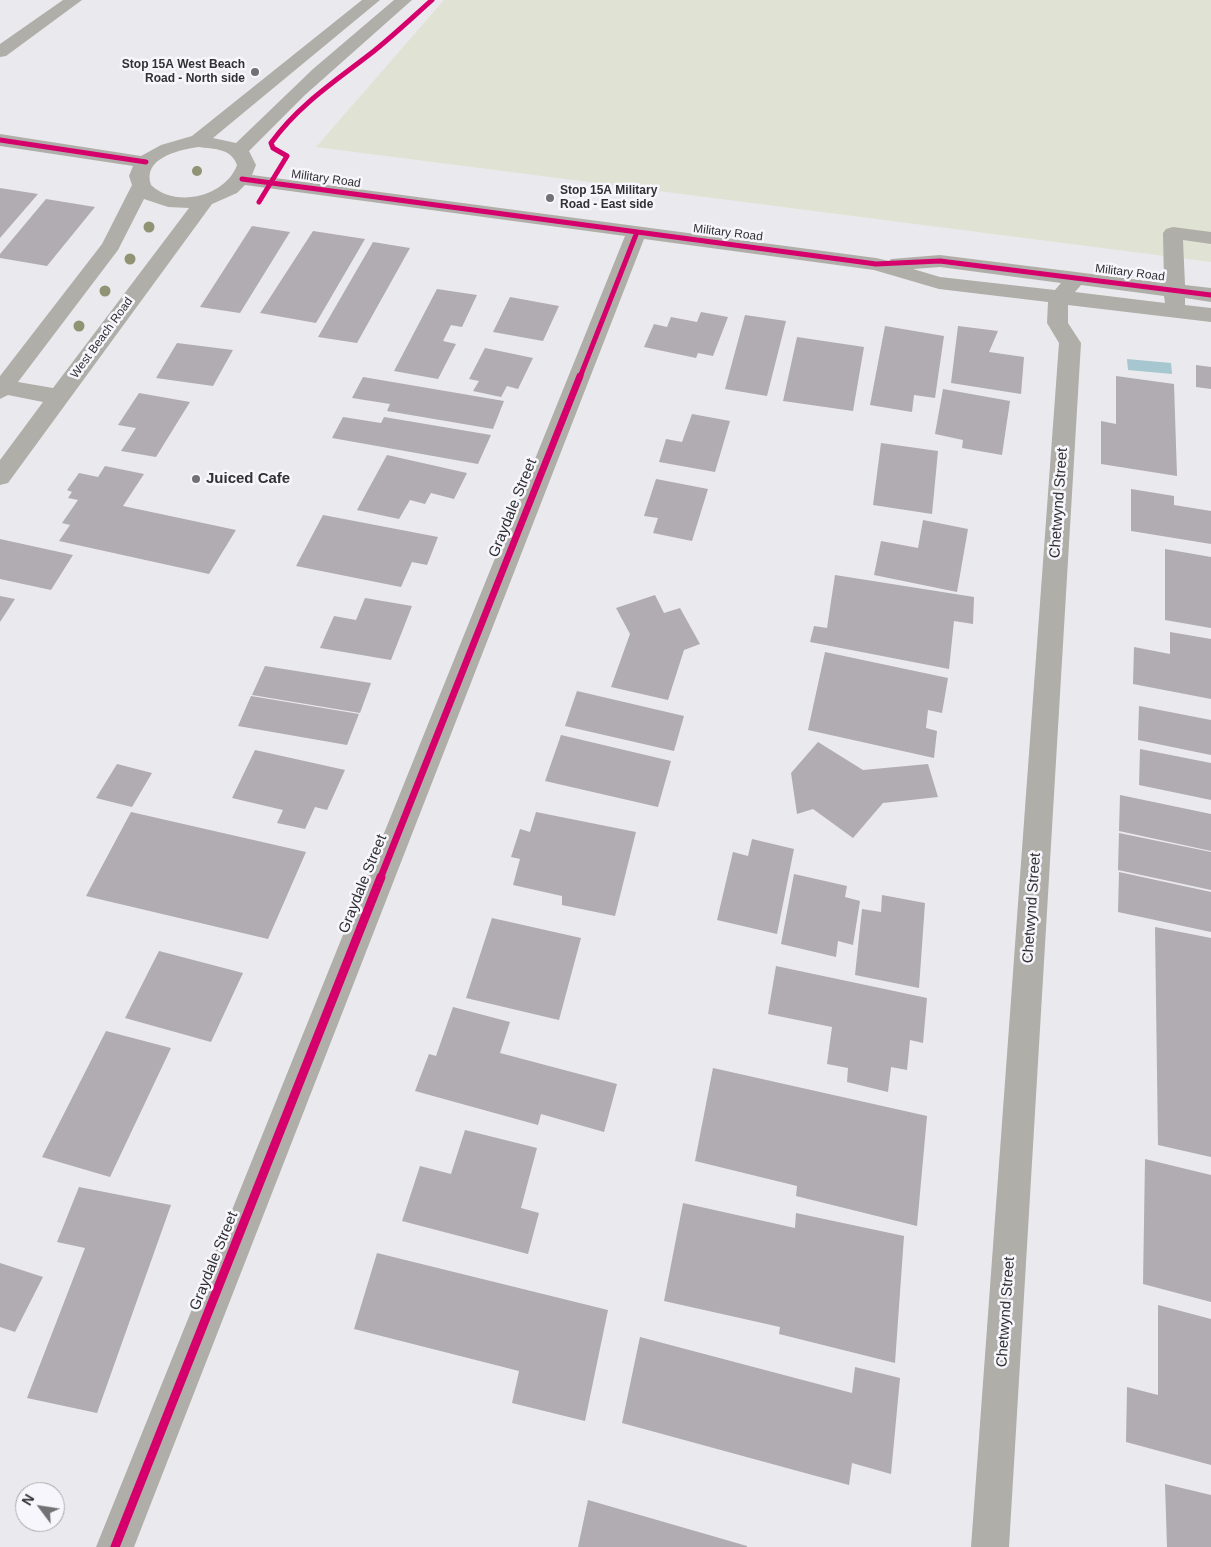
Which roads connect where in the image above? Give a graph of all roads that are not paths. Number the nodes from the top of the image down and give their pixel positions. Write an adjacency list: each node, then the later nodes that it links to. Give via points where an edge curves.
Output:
1 (74, 0): 4 (street)
2 (372, 0): 6 (street)
3 (404, 0): 7 (street, via 345,49)
4 (0, 52)
5 (0, 140): 8 (street)
6 (198, 141): 7 (street, via 214,141); 8 (street, via 168,148)
7 (239, 150): 9 (street, via 247,169)
8 (146, 162): 10 (street, via 139,178)
9 (242, 180): 11 (street, via 233,188); 12 (street, Military Road)
10 (141, 186): 11 (street, via 159,199 189,203); 21 (street, via 111,246)
11 (206, 200): 22 (street, West Beach Road)
12 (637, 232): 14 (street, Military Road); 24 (street, Graydale Street)
13 (1211, 238): 16 (street, via 1173,233)
14 (876, 264): 15 (street, Military Road, via 940,261); 18 (street, Military Road, via 939,282)
15 (1076, 278): 16 (street, Military Road); 18 (street)
16 (1175, 290): 17 (street, Military Road); 19 (street)
17 (1211, 295)
18 (1059, 298): 19 (street, Military Road); 25 (street, Chetwynd Street, via 1057,323 1070,343)
19 (1176, 311): 20 (street, Military Road)
20 (1211, 315)
21 (1, 389): 22 (street)
22 (59, 396): 23 (street, West Beach Road)
23 (0, 477)
24 (115, 1547)
25 (990, 1547)

